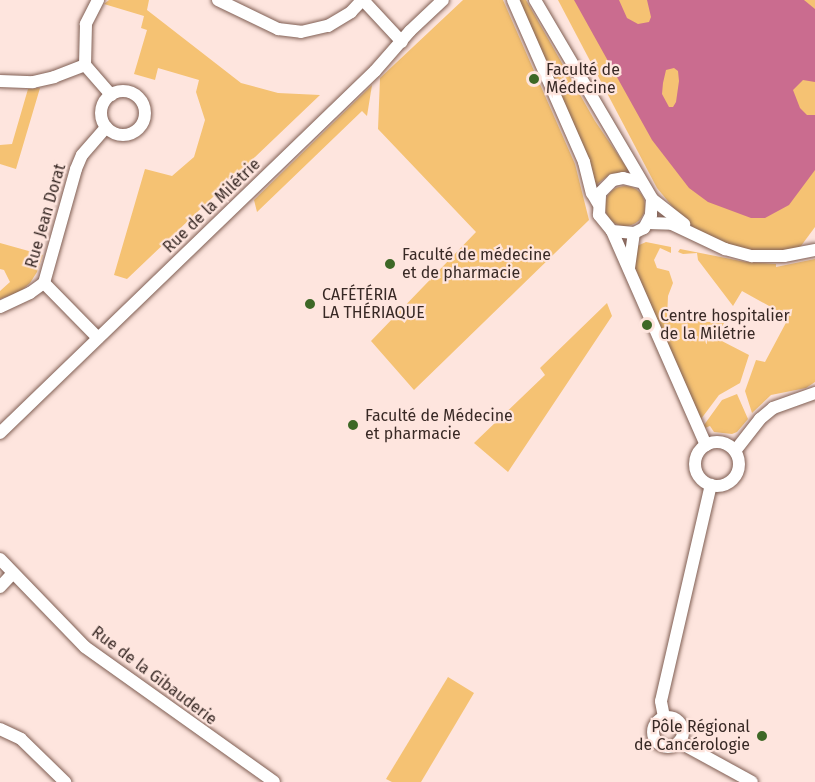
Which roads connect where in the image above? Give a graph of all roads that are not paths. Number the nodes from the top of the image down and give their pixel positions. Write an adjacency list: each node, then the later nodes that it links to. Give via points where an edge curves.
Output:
1 (98, 0): 10 (street, via 86,24)
2 (218, 0): 3 (street, via 278,29 301,32 334,23)
3 (363, 0): 9 (street)
4 (443, 0): 9 (street, Rue de la Milétrie)
5 (513, 0): 16 (street)
6 (530, 0): 8 (street)
7 (535, 0): 8 (street)
8 (549, 25): 14 (street)
9 (402, 42): 25 (street, Rue de la Milétrie)
10 (85, 64): 11 (street, via 33,82); 12 (street)
11 (0, 81)
12 (111, 95): 13 (street, via 102,110); 13 (street, via 124,91 137,97 145,116 133,133 119,135)
13 (106, 127): 23 (street, Rue Jean Dorat, via 82,155 76,170)
14 (640, 182): 15 (street); 16 (street, via 613,180 600,193)
15 (652, 200): 17 (street); 20 (street)
16 (598, 203): 18 (street, via 602,221)
17 (648, 223): 19 (street); 20 (street, via 672,224)
18 (612, 231): 19 (street); 22 (street)
19 (634, 233): 22 (street)
20 (699, 236): 21 (street, via 724,249 752,256 784,256)
21 (815, 250)
22 (629, 269): 28 (street)
23 (44, 283): 24 (street); 25 (street, Rue Jean Dorat)
24 (0, 308)
25 (98, 338): 27 (street, Rue de la Milétrie)
26 (815, 393): 29 (street, via 773,408)
27 (0, 433)
28 (706, 445): 29 (street, via 719,442); 30 (street, via 698,453 695,465 700,478)
29 (735, 451): 30 (street, via 739,463 736,475 726,484)
30 (711, 485): 34 (street, via 661,701)
31 (0, 559): 32 (street, Rue de la Gibauderie)
32 (14, 573): 33 (street); 38 (street, Rue de la Gibauderie, via 85,647)
33 (0, 587)
34 (664, 717): 36 (street, via 674,717 682,724 684,734); 36 (street, via 653,726 654,739 666,747)
35 (0, 729): 37 (street, via 21,739)
36 (679, 742): 39 (street)
37 (65, 782)
38 (274, 782)
39 (752, 782)

